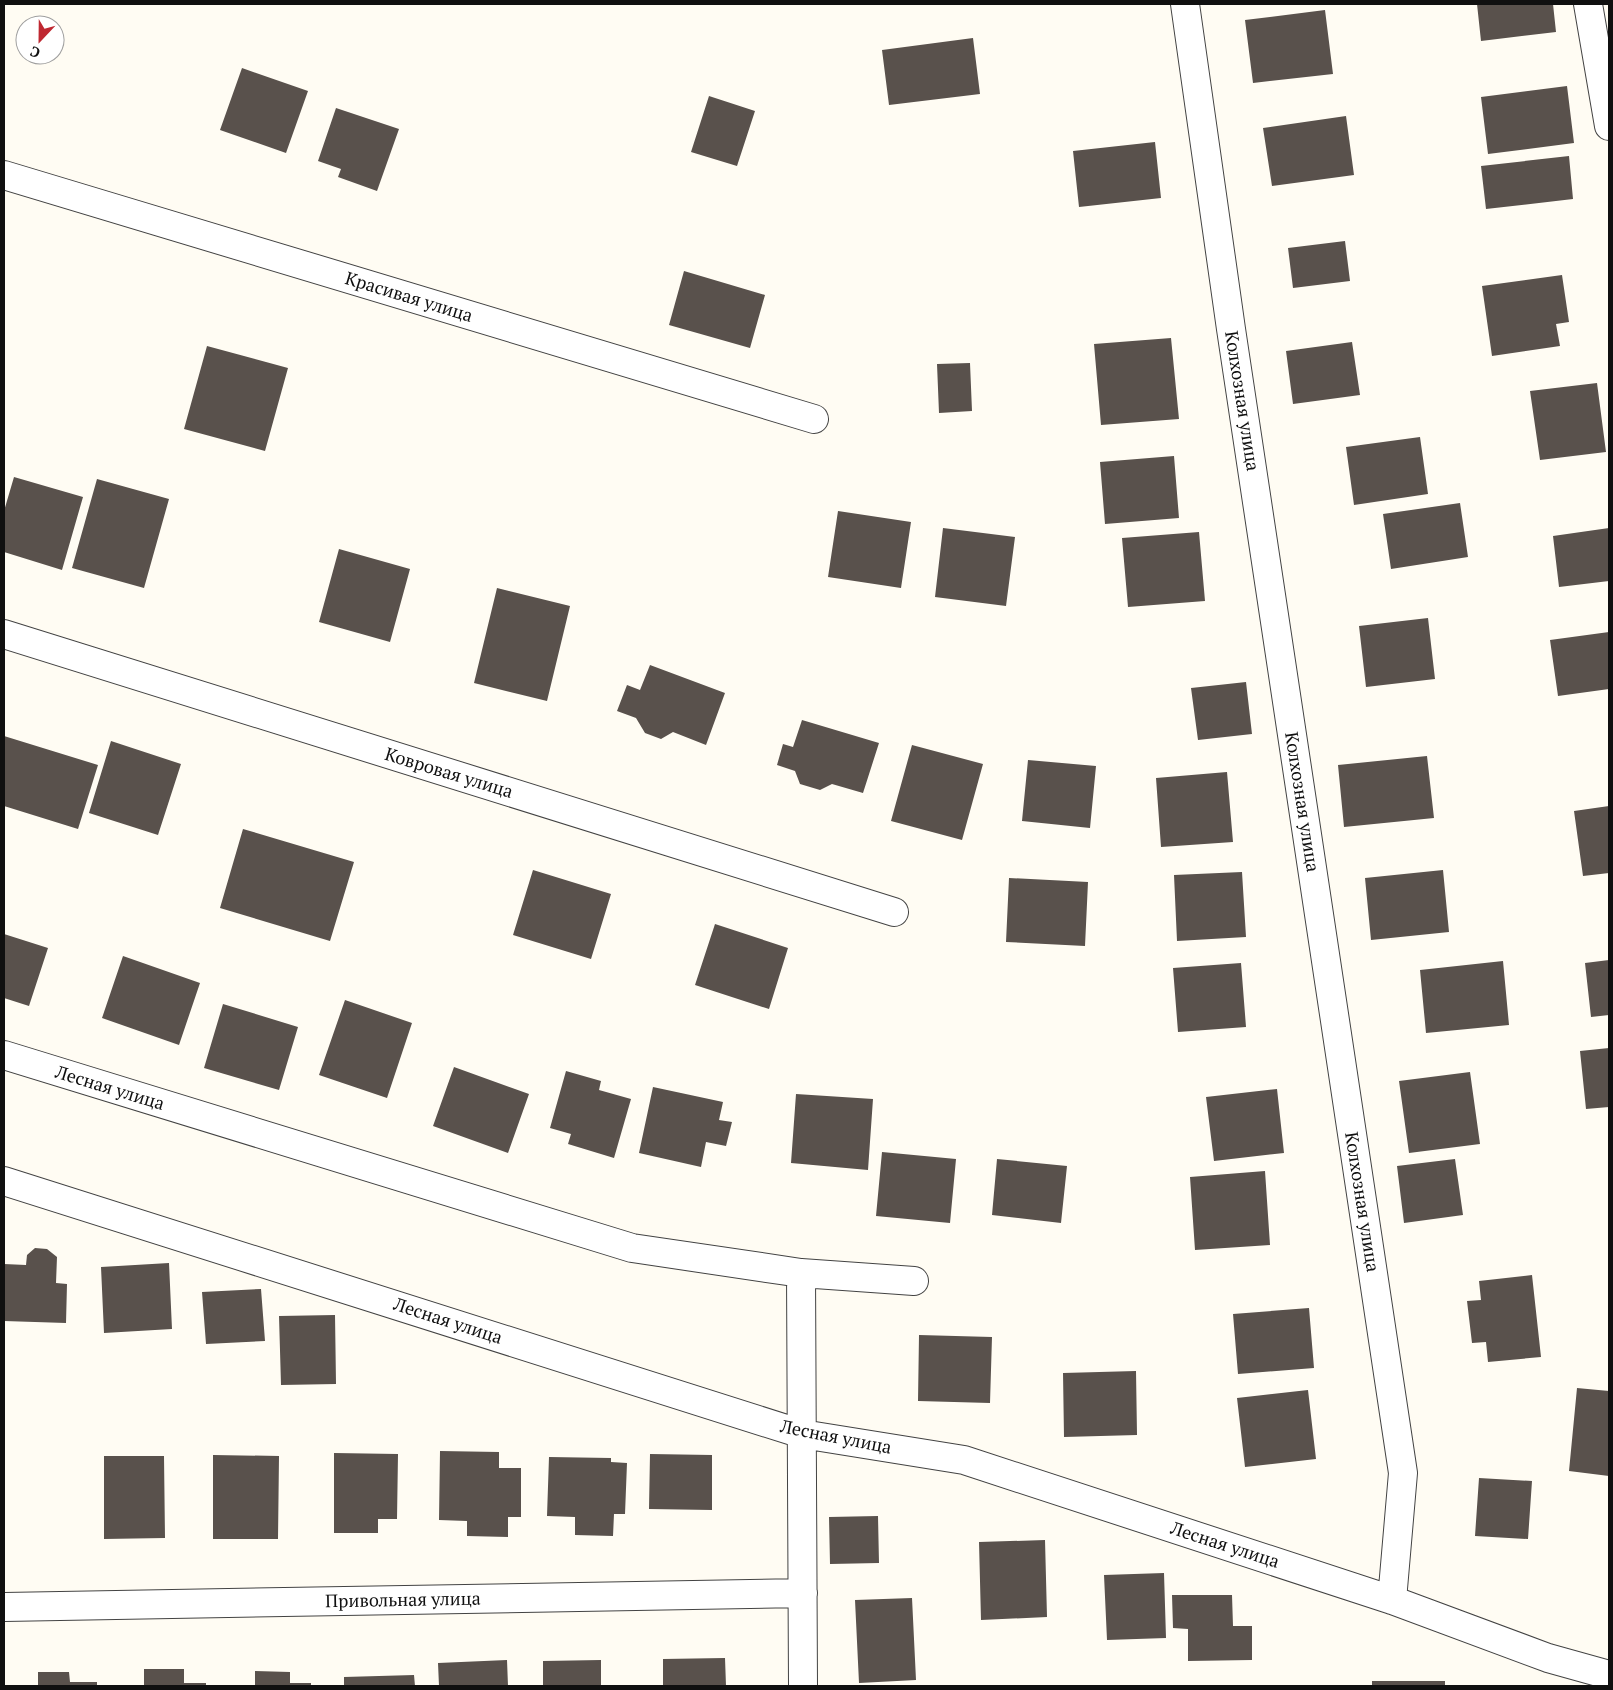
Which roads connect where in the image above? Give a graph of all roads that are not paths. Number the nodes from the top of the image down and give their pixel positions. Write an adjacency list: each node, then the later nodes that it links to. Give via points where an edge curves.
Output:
1 (1185, 4): 14 (street, Колхозная улица, via 1403,1473)
2 (1588, 4): 3 (street)
3 (1609, 126)
4 (4, 175): 5 (street, Красивая улица)
5 (814, 419)
6 (4, 634): 7 (street, Ковровая улица)
7 (894, 912)
8 (4, 1055): 10 (street, Лесная улица, via 632,1248)
9 (4, 1181): 12 (street, Лесная улица)
10 (801, 1273): 11 (street, Лесная улица); 12 (street)
11 (914, 1281)
12 (802, 1434): 13 (street); 14 (street, Лесная улица, via 964,1460)
13 (803, 1592): 15 (street, Привольная улица); 17 (street)
14 (1392, 1600): 16 (street, Лесная улица, via 1548,1658)
15 (4, 1607)
16 (1609, 1675)
17 (803, 1686)

